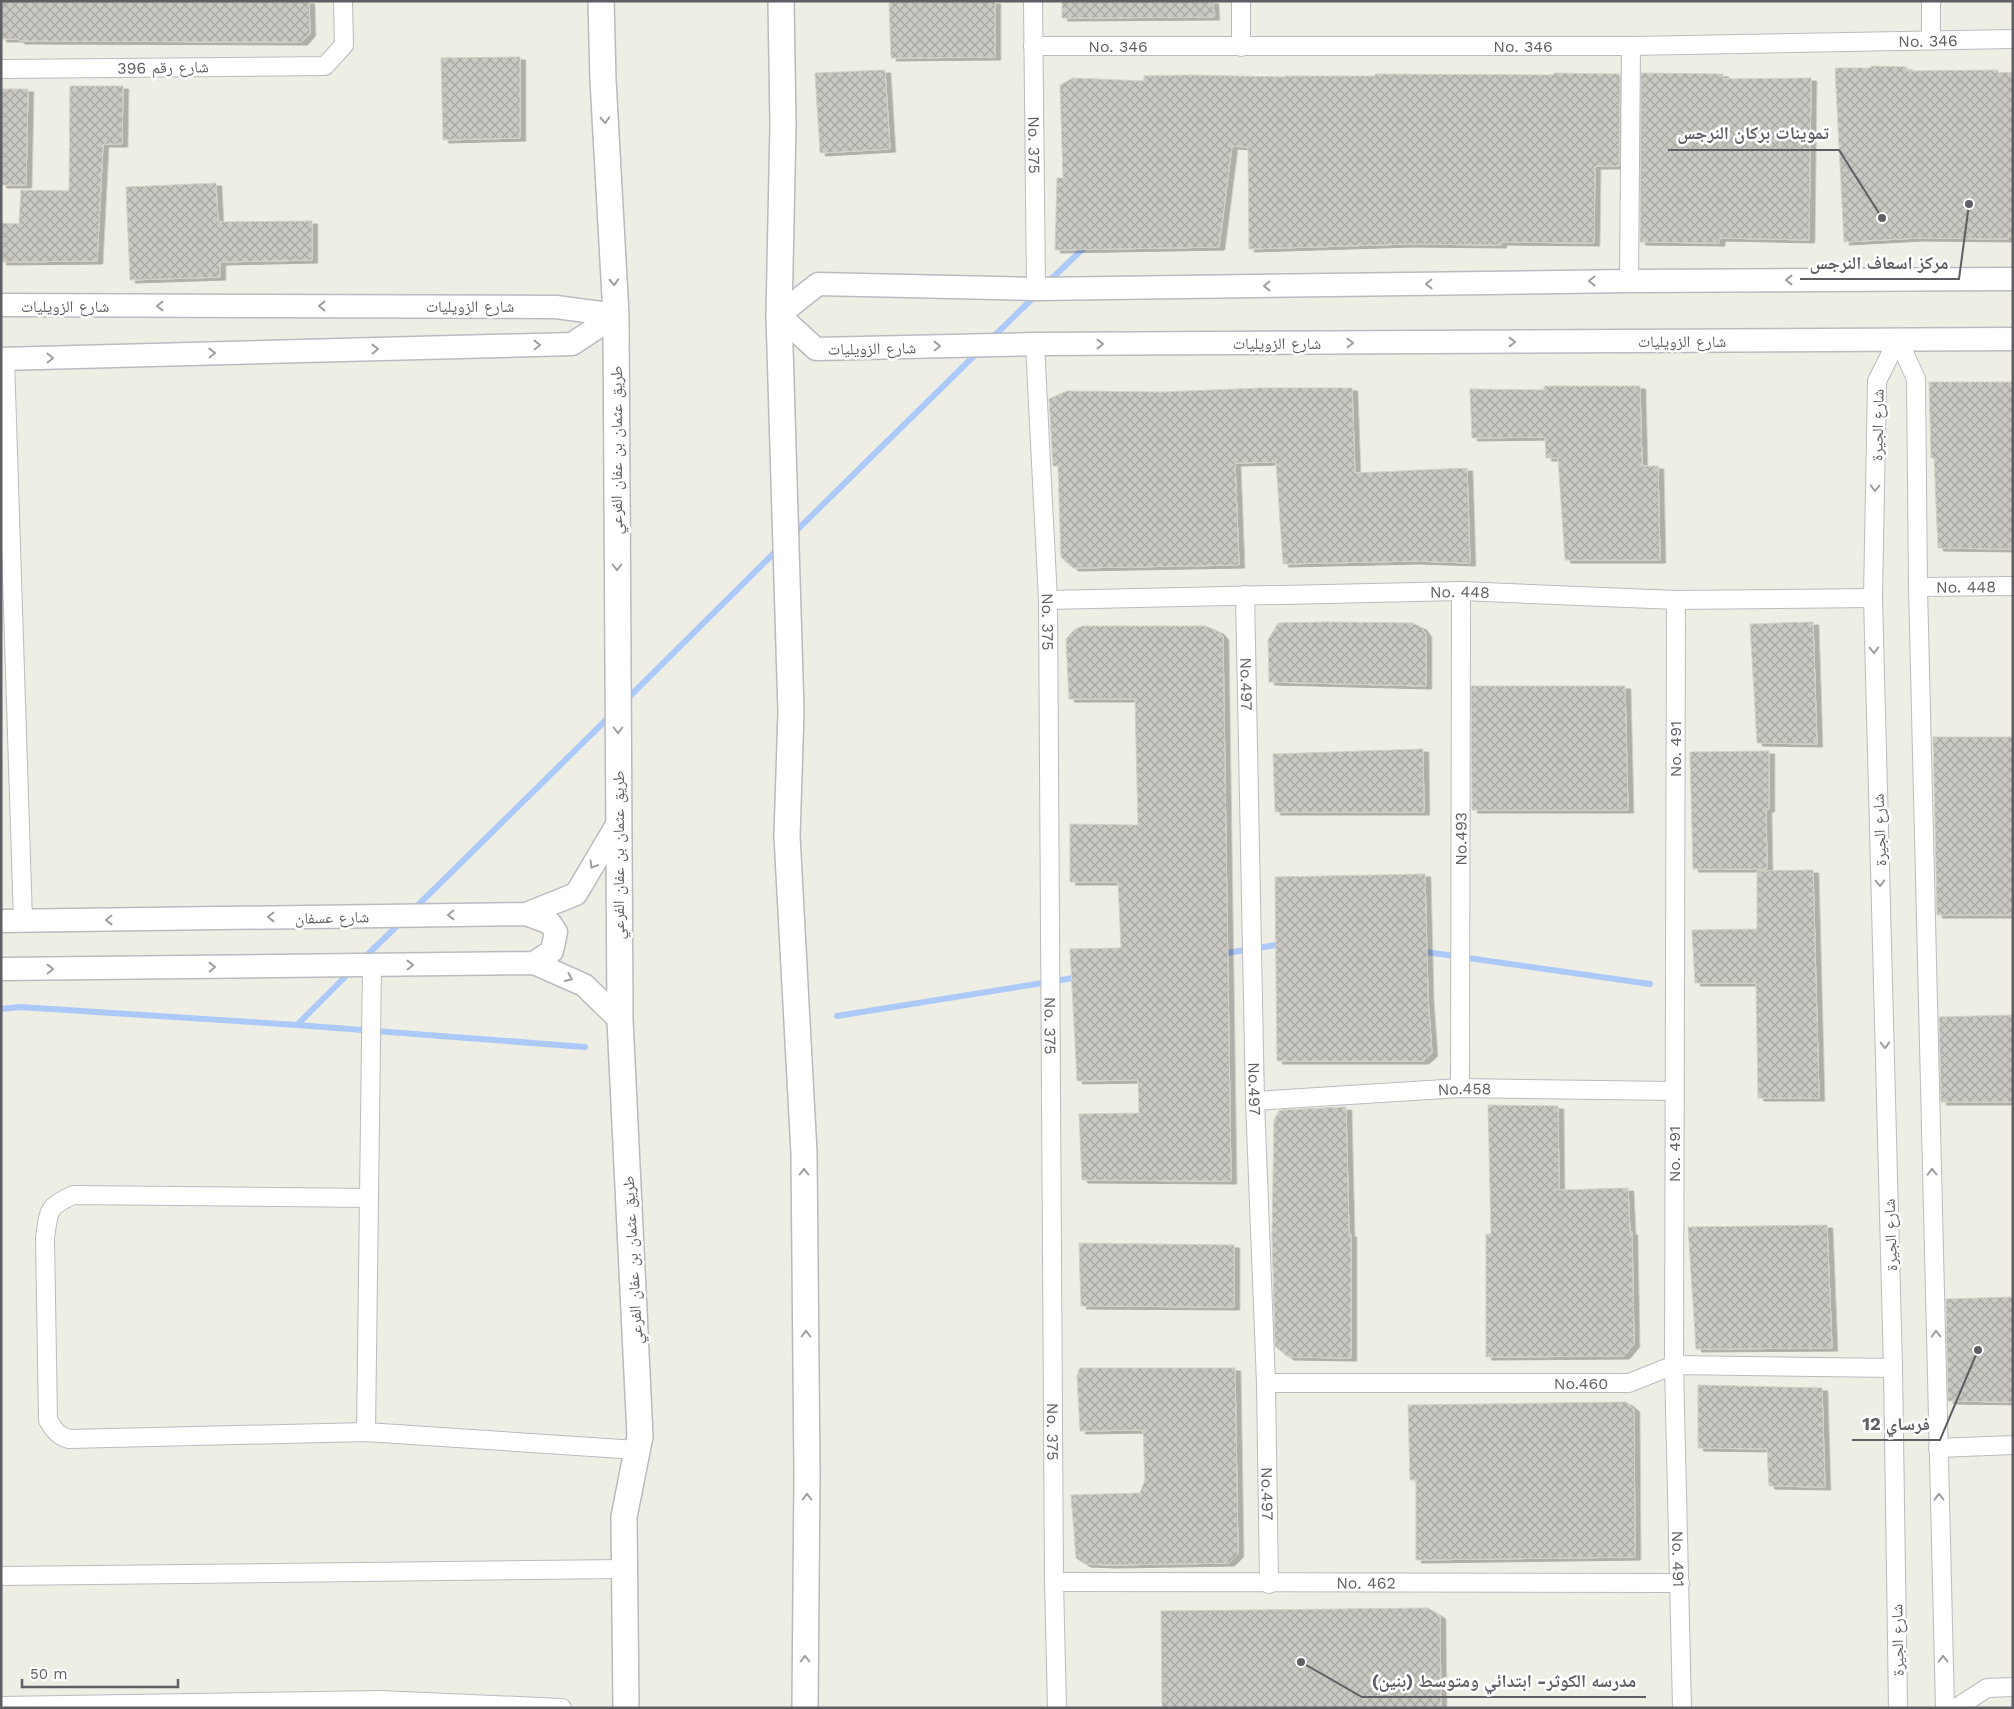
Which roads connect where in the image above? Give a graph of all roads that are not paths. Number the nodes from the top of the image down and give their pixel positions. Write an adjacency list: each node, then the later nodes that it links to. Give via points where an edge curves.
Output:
1 (343, 1): 14 (street, شارع رقم 396, via 344,44 325,66)
2 (601, 1): 15 (main road, طريق عثمان بن عفان الفرعي)
3 (609, 1): 15 (main road)
4 (767, 1): 16 (main road)
5 (781, 1): 16 (main road)
6 (1032, 1): 11 (street, No. 375)
7 (1241, 1): 13 (street)
8 (1931, 1): 9 (street)
9 (1931, 39): 10 (street, No. 346); 12 (street, No. 346)
10 (2013, 39)
11 (1033, 46): 13 (street, No. 346); 19 (street, No. 375)
12 (1631, 46): 13 (street, No. 346); 18 (street)
13 (1241, 47)
14 (1, 69)
15 (602, 80): 21 (main road, طريق عثمان بن عفان الفرعي, one-way to 21)
16 (783, 125): 22 (main road)
17 (2013, 279): 18 (street, one-way to 18)
18 (1629, 281): 19 (street, one-way to 19)
19 (1036, 289): 22 (street, via 818,284)
20 (1, 306): 21 (street, شارع الزويليات, one-way to 20, via 556,307)
21 (616, 314): 26 (street, one-way to 21, via 572,344); 35 (main road, طريق عثمان بن عفان الفرعي, one-way to 35)
22 (778, 315): 25 (street, شارع الزويليات, one-way to 25, via 816,349); 64 (main road, one-way to 22, via 804,1153 787,836 791,712)
23 (1898, 339): 24 (street, شارع الزويليات); 25 (street, شارع الزويليات, one-way to 23); 28 (street, via 1916,379); 31 (street, شارع الجيرة, one-way to 31, via 1878,381)
24 (2013, 339)
25 (1035, 344): 32 (street, No. 375)
26 (3, 359): 34 (street)
27 (2013, 586): 28 (street, No. 448)
28 (1918, 587): 51 (street, one-way to 28)
29 (1461, 591): 30 (street, No. 448); 33 (street, No. 448); 42 (street, No.493)
30 (1245, 594): 32 (street, No. 448); 44 (street, No.497)
31 (1873, 598): 33 (street, No. 448); 47 (street, شارع الجيرة, one-way to 47)
32 (1048, 600): 55 (street, No. 375)
33 (1676, 600): 43 (street, No. 491)
34 (7, 635): 37 (street)
35 (618, 823): 36 (street, شارع عسفان, one-way to 36, via 576,894); 41 (main road, طريق عثمان بن عفان الفرعي)
36 (526, 914): 37 (street, شارع عسفان, one-way to 37); 38 (street, via 550,923 556,932 552,951)
37 (12, 921)
38 (534, 963): 39 (street, one-way to 38); 41 (street, one-way to 41, via 584,985)
39 (372, 965): 40 (street, one-way to 39); 45 (street)
40 (1, 969)
41 (620, 1020): 52 (main road, طريق عثمان بن عفان الفرعي, via 640,1436)
42 (1460, 1088): 43 (street, No.458); 44 (street, No.458)
43 (1674, 1090): 46 (street, No. 491)
44 (1254, 1101): 48 (street, No.497)
45 (369, 1198): 49 (street); 49 (street, via 73,1195 54,1204 48,1215 45,1238 48,1420 60,1436 69,1439)
46 (1674, 1365): 47 (street, No.460); 48 (street, No.460, via 1629,1383); 56 (street, No. 491)
47 (1893, 1368): 67 (street, شارع الجيرة)
48 (1266, 1383): 57 (street, No.497)
49 (366, 1432): 52 (street)
50 (2013, 1445): 51 (street)
51 (1938, 1448): 68 (street, one-way to 51)
52 (638, 1450): 53 (main road, طريق عثمان بن عفان الفرعي, via 624,1517)
53 (625, 1569): 54 (street); 63 (main road, طريق عثمان بن عفان الفرعي)
54 (1, 1576)
55 (1054, 1582): 57 (street, No. 462); 65 (street, No. 375)
56 (1680, 1582): 57 (street, No. 462); 66 (street, No. 491)
57 (1269, 1584)
58 (2013, 1687): 69 (street, via 1987,1688)
59 (380, 1704): 61 (street); 62 (street)
60 (1, 1706): 61 (street)
61 (47, 1707)
62 (562, 1708)
63 (626, 1708)
64 (805, 1708)
65 (1057, 1708)
66 (1682, 1708)
67 (1898, 1708)
68 (1945, 1708)
69 (1956, 1708)

